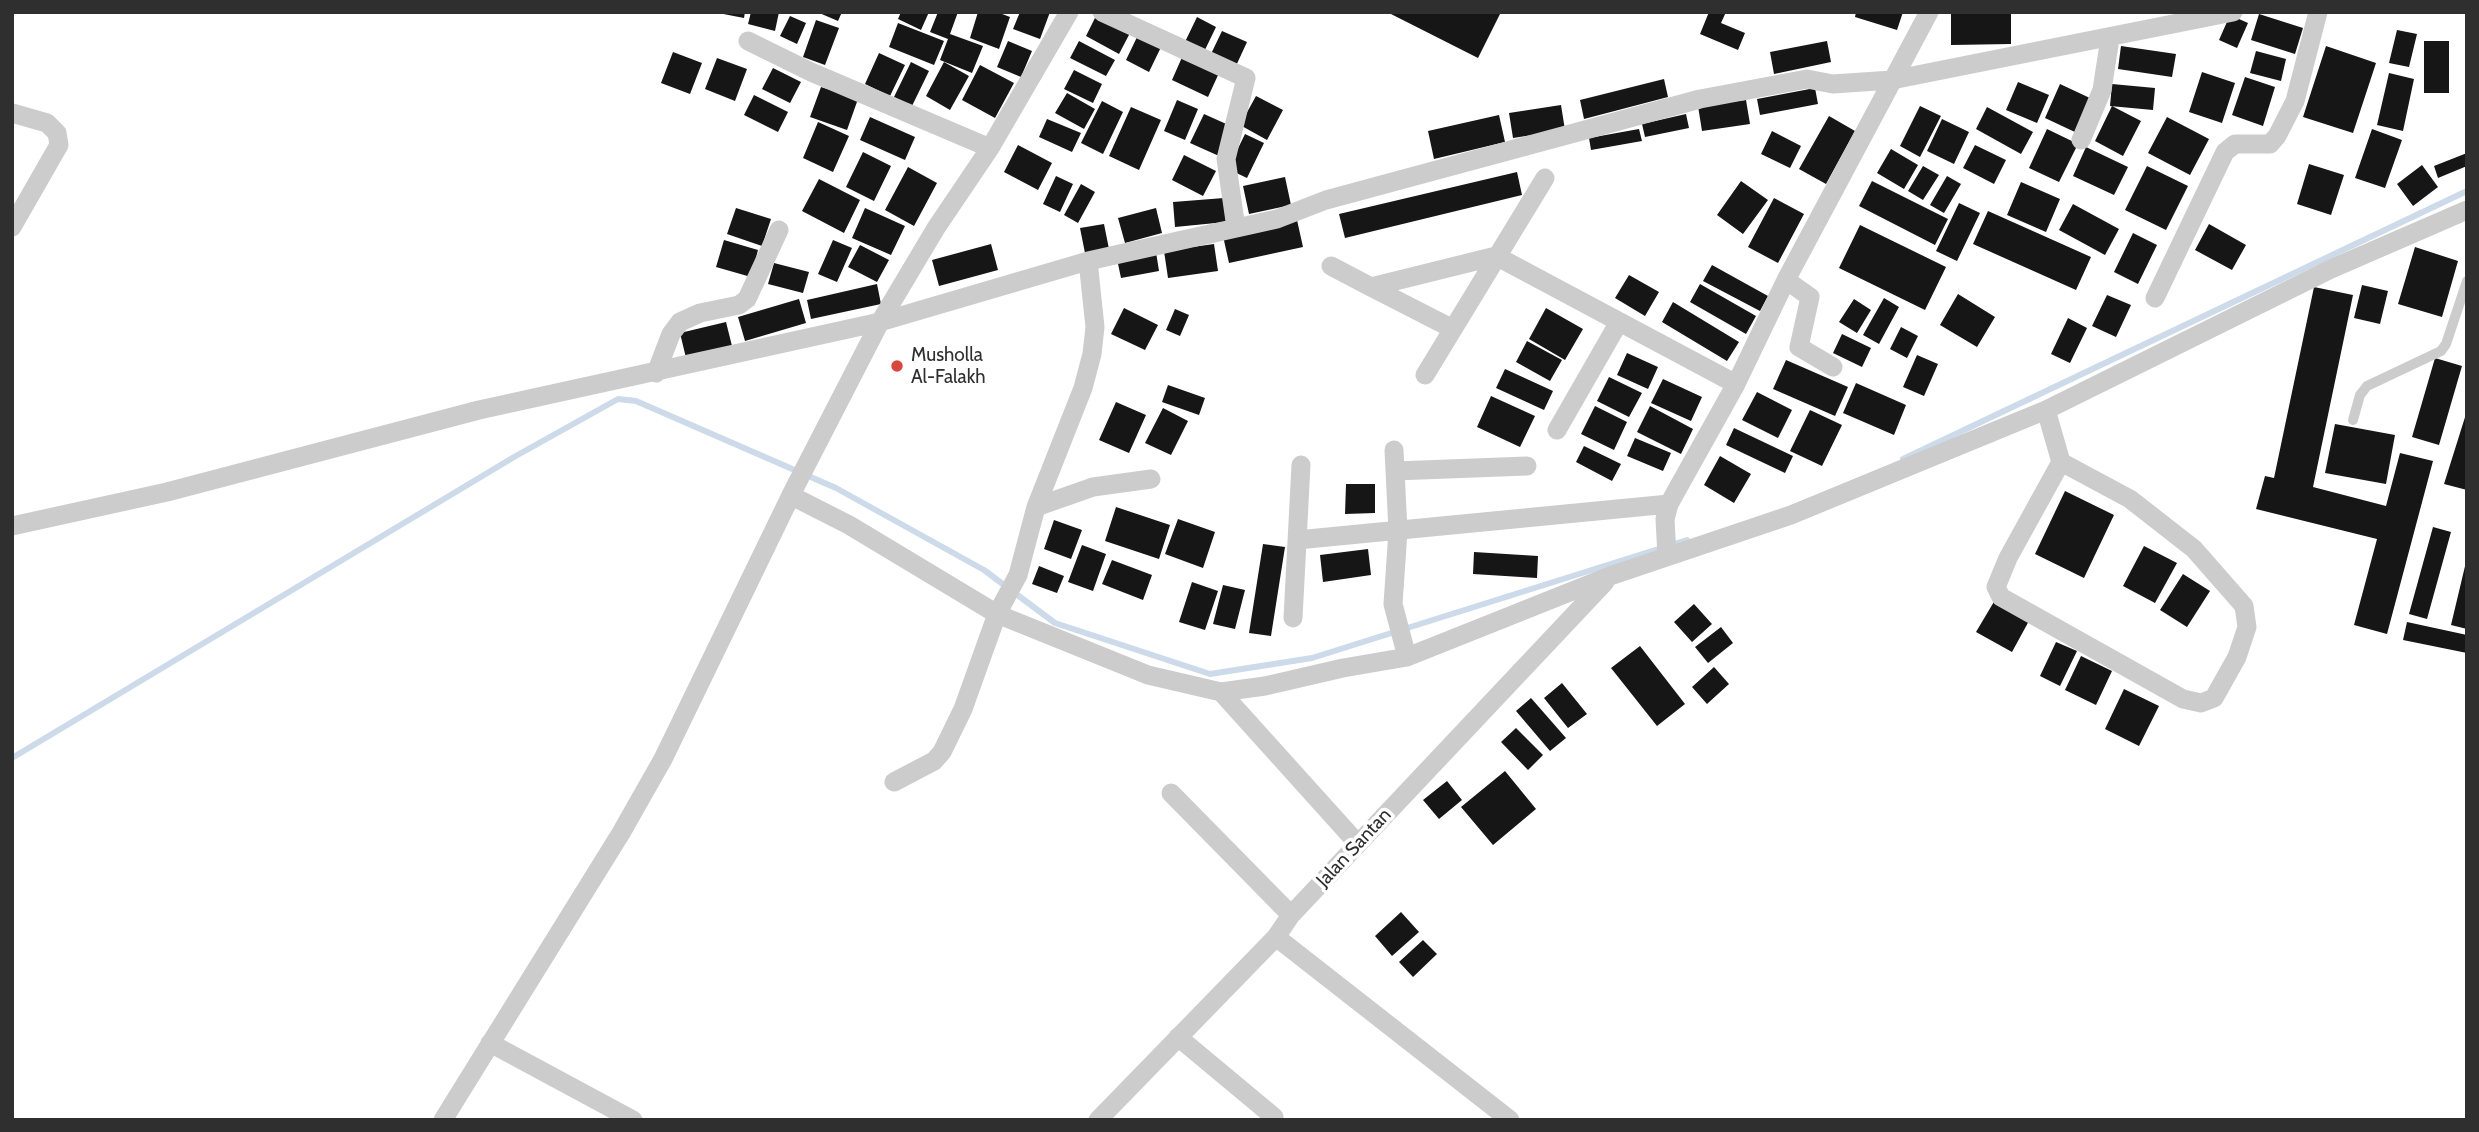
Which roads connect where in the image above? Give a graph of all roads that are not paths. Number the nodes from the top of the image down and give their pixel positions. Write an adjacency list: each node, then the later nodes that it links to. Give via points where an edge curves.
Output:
1 (1069, 12): 11 (street)
2 (1101, 12): 15 (street, via 1246,78 1226,159)
3 (1928, 12): 8 (street)
4 (2233, 12): 6 (street)
5 (2318, 12): 23 (street, via 2295,101 2277,136 2270,144 2235,144 2225,152)
6 (2110, 38): 8 (street); 10 (street, via 2102,90)
7 (748, 41): 11 (street)
8 (1892, 80): 15 (street, via 1833,84 1807,79 1700,99); 20 (street)
9 (12, 113): 14 (street, via 47,123 57,133 59,145)
10 (2081, 139)
11 (990, 148): 24 (street)
12 (1545, 178): 17 (street)
13 (2467, 210): 31 (street, via 2331,269)
14 (12, 227)
15 (1236, 228): 18 (street)
16 (779, 230): 28 (street, via 747,299 680,322)
17 (1496, 256): 22 (street); 25 (street); 26 (street)
18 (1088, 261): 24 (street); 41 (street, via 1095,327 1092,354)
19 (1331, 266): 22 (street)
20 (1786, 280): 27 (street, via 1810,297 1799,347); 30 (street)
21 (2467, 281): 32 (lane, via 2441,351 2367,386)
22 (1371, 287): 26 (street)
23 (2155, 298)
24 (880, 322): 28 (street); 40 (street)
25 (1619, 322): 30 (street); 33 (street)
26 (1453, 329): 29 (street)
27 (1833, 367)
28 (656, 373): 43 (street, via 479,410 167,492)
29 (1425, 375)
30 (1736, 384): 42 (street)
31 (2046, 410): 35 (street); 46 (street, via 1791,515)
32 (2353, 421)
33 (1557, 430)
34 (1394, 450): 38 (street)
35 (2061, 462): 35 (street, via 2008,558 1996,587 2001,597 2183,699 2201,703 2214,698 2237,657 2247,627 2244,606 2194,549 2130,499)
36 (1301, 465): 45 (street)
37 (1527, 466): 38 (street)
38 (1395, 471): 44 (street)
39 (1151, 480): 41 (street, via 1093,487)
40 (793, 491): 48 (street); 58 (street, via 663,759)
41 (1036, 507): 48 (street, via 1018,575)
42 (1667, 512): 44 (street); 46 (street)
43 (12, 526)
44 (1398, 531): 45 (street); 50 (street, via 1393,604)
45 (1297, 540): 49 (street)
46 (1666, 552): 47 (street)
47 (1610, 576): 50 (street); 54 (street, Jalan Santan)
48 (1001, 607): 51 (street, via 1148,675); 52 (street, via 942,752)
49 (1293, 618)
50 (1406, 657): 51 (street)
51 (1221, 692): 54 (street)
52 (894, 782)
53 (1171, 793): 55 (street)
54 (1357, 844): 55 (street, Jalan Santan)
55 (1291, 915): 56 (street, Jalan Santan)
56 (1276, 937): 57 (street, Jalan Santan); 63 (street)
57 (1178, 1037): 59 (street); 62 (street, Jalan Santan)
58 (490, 1043): 60 (street); 61 (street)
59 (1274, 1117)
60 (443, 1120)
61 (633, 1120)
62 (1098, 1120)
63 (1510, 1120)

